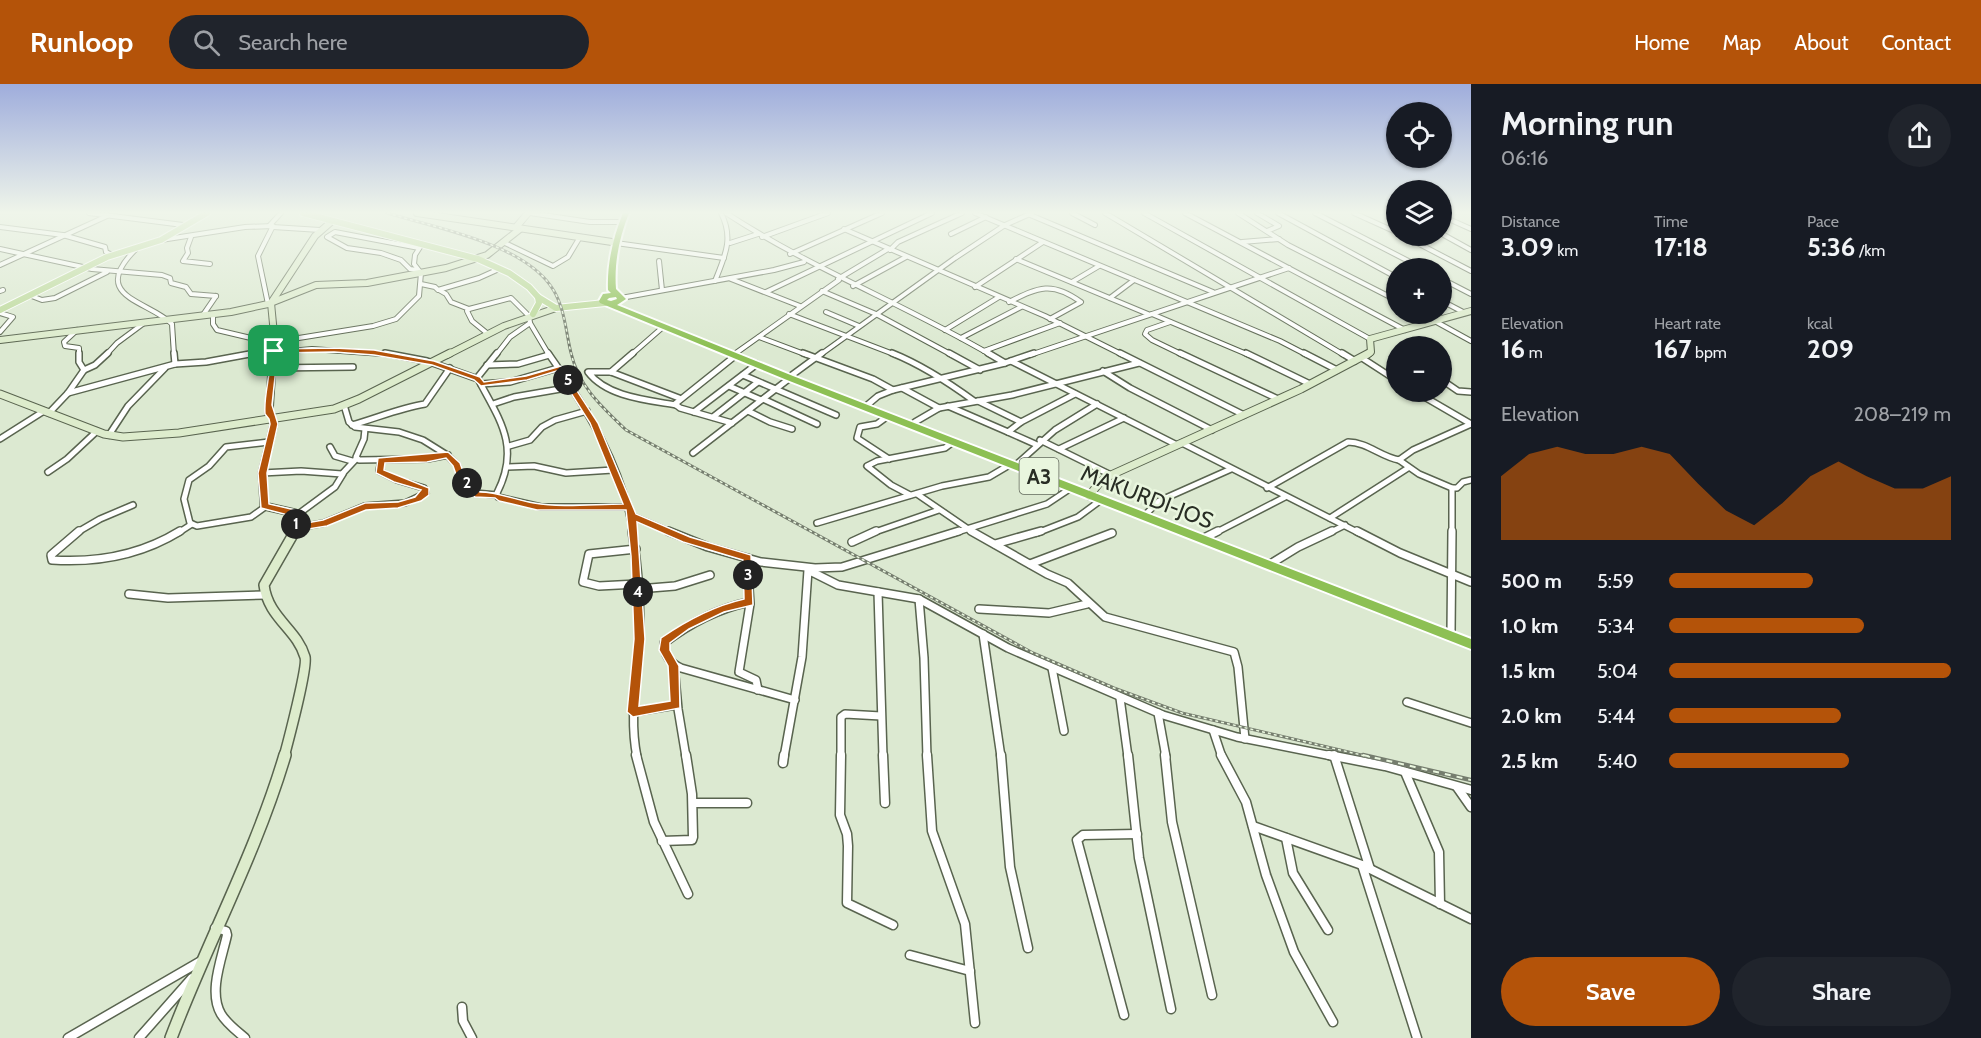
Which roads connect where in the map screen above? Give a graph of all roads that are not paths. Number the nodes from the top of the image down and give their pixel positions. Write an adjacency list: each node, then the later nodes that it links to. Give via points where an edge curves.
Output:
1 (20, 258): 36 (street)
2 (45, 258): 38 (street)
3 (106, 258): 38 (main road)
4 (127, 258): 46 (street)
5 (185, 258): 35 (street, via 183,261)
6 (258, 258): 74 (street)
7 (301, 258): 74 (street)
8 (394, 258): 42 (street)
9 (415, 258): 42 (street)
10 (472, 258): 31 (main road)
11 (535, 258): 12 (street, via 553,266)
12 (567, 258)
13 (612, 258): 71 (highway)
14 (613, 258): 69 (highway, via 611,285)
15 (721, 258): 16 (street)
16 (724, 258): 52 (street)
17 (796, 258): 34 (street)
18 (840, 258): 41 (street)
19 (876, 258): 50 (street)
20 (905, 258): 56 (street)
21 (907, 258): 43 (street)
22 (958, 258): 43 (street)
23 (1079, 258): 37 (street)
24 (1132, 258): 63 (street)
25 (1180, 258): 58 (street)
26 (1223, 258): 48 (street)
27 (1268, 258): 39 (street)
28 (1313, 258): 66 (street)
29 (1360, 258): 47 (street)
30 (1445, 258): 44 (street)
31 (478, 259): 40 (main road); 42 (street)
32 (1016, 259): 53 (street); 57 (street)
33 (659, 261): 60 (street)
34 (804, 262): 41 (street); 49 (street)
35 (210, 264)
36 (0, 265)
37 (1099, 266): 51 (street); 53 (street)
38 (85, 267): 45 (street); 65 (main road)
39 (1289, 268): 48 (street); 102 (street)
40 (499, 269): 59 (street); 67 (main road)
41 (818, 269): 50 (street); 62 (street)
42 (419, 271): 54 (street); 74 (street, via 367,283 316,285)
43 (938, 271): 57 (street); 75 (street)
44 (1471, 271)
45 (107, 272): 46 (street); 65 (street, via 55,298 42,300)
46 (119, 272): 88 (street, via 166,276 191,294 216,296); 92 (street, via 118,283 125,295)
47 (1386, 272)
48 (1258, 277): 58 (street); 109 (street)
49 (730, 278): 52 (street); 62 (street)
50 (839, 280): 56 (street); 61 (street)
51 (1134, 280): 70 (street); 73 (street)
52 (715, 281): 60 (street)
53 (1072, 282): 70 (street)
54 (420, 284): 59 (street); 111 (street, via 419,296 393,321)
55 (1452, 284): 64 (street)
56 (853, 286): 75 (street)
57 (975, 287): 68 (street)
58 (1229, 287): 63 (street); 118 (street)
59 (438, 290): 80 (street, via 451,302)
60 (662, 290): 69 (street)
61 (822, 291): 77 (street); 86 (street)
62 (766, 292): 77 (street)
63 (1213, 292): 73 (street)
64 (1471, 294)
65 (29, 295): 81 (main road)
66 (1386, 295)
67 (538, 297): 79 (main road); 89 (main road)
68 (999, 297): 72 (street); 101 (street)
69 (620, 298): 71 (highway); 115 (highway, MAKURDI-JOS / A3, via 636,313)
70 (1110, 298): 87 (street)
71 (606, 300): 79 (main road); 99 (highway, MAKURDI-JOS / A3)
72 (1009, 302): 78 (street); 91 (street, via 1047,285 1081,302)
73 (1183, 302): 87 (street); 132 (street, via 1280,341)
74 (269, 303): 84 (street); 111 (street)
75 (891, 304): 86 (street); 101 (street)
76 (1452, 305): 83 (street)
77 (800, 306): 85 (street)
78 (1021, 307): 91 (street); 108 (street)
79 (556, 308): 89 (street)
80 (469, 309): 89 (street, via 511,298); 104 (street, via 466,311 472,321)
81 (0, 312): 103 (street, via 13,317)
82 (826, 312): 98 (street)
83 (1468, 312): 90 (street)
84 (213, 314): 88 (street); 111 (street, via 217,330)
85 (789, 314): 105 (street); 107 (street)
86 (876, 314): 98 (street); 131 (street)
87 (1150, 314): 93 (street); 106 (street)
88 (203, 315): 92 (street)
89 (531, 317): 104 (street); 116 (street); 124 (street)
90 (1452, 317)
91 (1050, 319): 95 (street)
92 (168, 320): 94 (street); 122 (street, via 174,336)
93 (1170, 322): 143 (street); 157 (street, via 1145,334)
94 (144, 323): 100 (street); 130 (street, via 132,336 116,344 99,364)
95 (1060, 323): 106 (street); 114 (street)
96 (1427, 324): 102 (street)
97 (1443, 324): 112 (street)
98 (859, 326): 105 (street)
99 (663, 327): 115 (highway, MAKURDI-JOS / A3); 134 (street)
100 (77, 330): 110 (street); 130 (street, via 64,342 65,346 79,348 79,362)
101 (945, 330): 108 (street)
102 (1405, 330): 109 (street)
103 (0, 332)
104 (488, 334): 120 (street)
105 (845, 335): 117 (street); 139 (street, via 903,357)
106 (1084, 336): 119 (street); 121 (street)
107 (759, 337): 115 (street); 117 (street)
108 (961, 338): 114 (street)
109 (1370, 339): 118 (street, via 1371,352)
110 (0, 340)
111 (274, 341): 113 (street)
112 (1471, 341)
113 (274, 351): 120 (street, via 351,351); 122 (street); 127 (street)
114 (984, 351): 119 (street)
115 (735, 354): 123 (highway, MAKURDI-JOS / A3); 137 (highway, MAKURDI-JOS / A3); 155 (street)
116 (549, 355): 124 (street, via 518,364); 129 (street)
117 (814, 358): 137 (street); 149 (street)
118 (1358, 360): 132 (street); 136 (street)
119 (1008, 362): 131 (street); 141 (street)
120 (434, 363): 128 (street); 162 (street)
121 (1140, 363): 133 (street); 172 (street)
122 (175, 364): 126 (street)
123 (757, 364): 135 (street); 137 (highway, MAKURDI-JOS / A3)
124 (487, 365): 138 (street)
125 (353, 367): 127 (street)
126 (165, 368): 151 (street); 188 (street, via 120,415)
127 (272, 368): 175 (street, via 268,405)
128 (450, 368): 138 (street); 182 (street, via 425,404)
129 (558, 368): 142 (street, via 527,378); 145 (street)
130 (84, 370): 151 (street)
131 (981, 370): 139 (street)
132 (1337, 370): 143 (street)
133 (1103, 371): 141 (street); 185 (street)
134 (611, 372): 155 (street); 163 (street, via 588,373 609,389)
135 (743, 375): 140 (street); 144 (street)
136 (1386, 375)
137 (791, 376): 148 (street); 164 (highway, MAKURDI-JOS / A3)
138 (477, 378): 142 (street)
139 (943, 378): 146 (street); 158 (street)
140 (758, 382): 148 (street); 152 (street)
141 (1053, 383): 154 (street); 158 (street)
142 (481, 384): 160 (street)
143 (1310, 384): 157 (street)
144 (729, 386): 152 (street); 170 (street)
145 (572, 387): 160 (street); 167 (street)
146 (902, 387): 149 (street); 166 (street)
147 (1452, 388): 150 (street)
148 (775, 389): 156 (street); 171 (street)
149 (893, 390): 164 (street)
150 (1471, 392)
151 (68, 393): 169 (street)
152 (745, 393): 156 (street); 173 (street)
153 (0, 394): 169 (street)
154 (1075, 394): 161 (street); 178 (street)
155 (679, 398): 163 (street)
156 (762, 399): 168 (street); 180 (street)
157 (1278, 399): 172 (street)
158 (975, 400): 165 (street); 178 (street)
159 (1433, 402): 181 (street)
160 (493, 404): 194 (street)
161 (1097, 404): 176 (street); 192 (street)
162 (344, 405): 175 (street); 182 (street)
163 (676, 405): 170 (street)
164 (866, 405): 174 (highway, MAKURDI-JOS / A3); 177 (highway, MAKURDI-JOS / A3)
165 (948, 406): 166 (street); 187 (street)
166 (939, 408): 177 (street)
167 (587, 411): 194 (street, via 547,422 530,440); 207 (street)
168 (748, 411): 179 (street); 184 (street)
169 (47, 412): 186 (street); 189 (street)
170 (694, 412): 173 (street)
171 (836, 415)
172 (1244, 415): 185 (street)
173 (713, 417): 179 (street)
174 (888, 417): 191 (highway, MAKURDI-JOS / A3); 200 (street, via 860,427 857,438)
175 (273, 418): 188 (street, via 150,436); 190 (street)
176 (1124, 418): 193 (street); 196 (street)
177 (915, 422): 203 (highway, MAKURDI-JOS / A3)
178 (1021, 422): 187 (street)
179 (732, 423): 197 (street)
180 (817, 424)
181 (1471, 424): 202 (street)
182 (352, 425): 183 (street)
183 (365, 429): 198 (street, via 399,432); 199 (street)
184 (792, 429)
185 (1212, 430): 193 (street)
186 (97, 431): 188 (street); 208 (street, via 62,466)
187 (1008, 432): 192 (street)
188 (109, 435)
189 (0, 439)
190 (269, 442): 209 (street); 230 (street, via 226,447 189,480 184,500)
191 (953, 442): 200 (street, via 945,448); 203 (highway, MAKURDI-JOS / A3)
192 (1038, 442): 196 (street); 203 (street)
193 (1179, 444): 206 (street); 211 (street)
194 (509, 446): 204 (street)
195 (330, 447): 199 (street, via 336,458)
196 (1059, 449): 211 (street)
197 (693, 453)
198 (448, 455): 201 (street); 218 (street, via 475,493)
199 (355, 459): 201 (street); 210 (street)
200 (889, 459): 216 (street, via 867,466 891,485)
201 (381, 460): 233 (street, via 379,471 424,488 426,493 405,503 365,506 324,523)
202 (1399, 460): 205 (street); 214 (street, via 1350,441)
203 (1014, 464): 213 (highway, MAKURDI-JOS / A3); 216 (street, via 993,475); 217 (highway, MAKURDI-JOS / A3)
204 (507, 467): 207 (street, via 534,466 570,473); 218 (street)
205 (1408, 468): 215 (street); 228 (street)
206 (1231, 469): 214 (street); 225 (street, via 1159,501)
207 (613, 470): 223 (street)
208 (48, 472)
209 (262, 473): 210 (street); 222 (street)
210 (343, 474): 226 (street, via 335,487)
211 (1111, 475): 217 (street)
212 (1471, 480): 215 (street)
213 (1071, 488): 217 (highway, MAKURDI-JOS / A3); 232 (street, via 1047,504)
214 (1267, 488): 219 (street)
215 (1452, 488): 244 (street)
216 (914, 494): 224 (street); 229 (street)
217 (1090, 494): 220 (highway, MAKURDI-JOS / A3); 225 (highway, MAKURDI-JOS / A3)
218 (497, 495): 223 (street, via 537,507)
219 (1285, 497): 228 (street); 235 (street)
220 (1101, 500): 237 (street, via 1068,521); 257 (highway, MAKURDI-JOS / A3)
221 (134, 505): 230 (street, via 86,526 56,549 52,560 127,556 161,544)
222 (266, 507): 226 (street); 230 (street, via 250,517)
223 (629, 507): 227 (street)
224 (939, 510): 232 (street); 236 (street)
225 (1147, 513): 235 (highway, MAKURDI-JOS / A3)
226 (297, 515): 233 (street)
227 (632, 516): 238 (street); 239 (street, via 687,540)
228 (1330, 518): 231 (street)
229 (818, 523)
230 (192, 524)
231 (1345, 525): 240 (street); 244 (street)
232 (968, 527): 237 (street); 242 (street, via 842,567)
233 (296, 528): 249 (street, via 264,585)
234 (1112, 533): 241 (street)
235 (1206, 537): 240 (highway, MAKURDI-JOS / A3)
236 (852, 542)
237 (995, 543): 241 (street)
238 (636, 549): 246 (street); 246 (street, via 589,554 583,582)
239 (747, 558): 242 (street); 251 (street)
240 (1272, 562): 254 (highway, MAKURDI-JOS / A3)
241 (1030, 564): 252 (street, via 1066,582)
242 (808, 570): 247 (street, via 838,585); 262 (street)
243 (710, 575): 246 (street, via 675,586)
244 (1451, 575): 245 (street); 254 (street)
245 (1471, 582)
246 (637, 586): 265 (street, via 639,639)
247 (878, 592): 250 (street); 267 (street)
248 (129, 594): 249 (street, via 168,598)
249 (265, 595): 290 (street, via 272,613 306,660 294,721 258,830)
250 (919, 599): 255 (street); 295 (street, via 933,831 965,923)
251 (750, 602): 258 (street, via 722,608 665,641 664,650); 260 (street, via 739,672 754,678)
252 (1087, 604): 253 (street, via 1049,613); 271 (street, via 1106,617 1234,652)
253 (979, 609)
254 (1450, 632): 256 (highway, MAKURDI-JOS / A3)
255 (983, 634): 259 (street); 292 (street, via 999,745 1010,867)
256 (1471, 639)
257 (1471, 644)
258 (674, 666): 260 (street); 264 (street)
259 (1052, 668): 261 (street); 270 (street)
260 (758, 690): 262 (street)
261 (1120, 698): 266 (street); 282 (street)
262 (795, 700): 273 (street)
263 (1407, 702): 268 (street)
264 (676, 705): 265 (street); 278 (street)
265 (633, 712): 284 (street, via 636,754 649,808)
266 (1158, 713): 269 (street); 297 (street, via 1172,822)
267 (880, 716): 277 (street); 289 (street, via 842,717 840,821 848,840 847,903)
268 (1471, 723)
269 (1213, 730): 271 (street); 281 (street)
270 (1064, 731)
271 (1245, 739): 272 (street)
272 (1334, 755): 274 (street); 285 (street)
273 (783, 763)
274 (1405, 772): 275 (street); 287 (street, via 1439,852)
275 (1456, 786): 276 (street); 280 (street)
276 (1471, 790)
277 (885, 802)
278 (693, 803): 279 (street); 284 (street, via 693,839)
279 (747, 803)
280 (1471, 807)
281 (1253, 826): 283 (street); 301 (street, via 1294,952)
282 (1137, 834): 299 (street); 300 (street, via 1083,835 1077,840)
283 (1286, 838): 285 (street); 291 (street, via 1293,873)
284 (662, 841): 286 (street)
285 (1366, 867): 287 (street); 308 (street)
286 (688, 894)
287 (1440, 904): 288 (street)
288 (1471, 919)
289 (892, 925)
290 (215, 928): 294 (street); 306 (street, via 226,930 227,935 218,1007)
291 (1328, 930)
292 (1028, 948)
293 (910, 955): 295 (street)
294 (201, 961): 296 (street); 303 (street)
295 (970, 971): 302 (street)
296 (195, 975): 304 (street); 305 (street)
297 (1212, 995)
298 (462, 1007): 307 (street, via 463,1021)
299 (1171, 1009)
300 (1124, 1015)
301 (1333, 1022)
302 (975, 1023)
303 (68, 1038)
304 (139, 1038)
305 (171, 1038)
306 (245, 1038)
307 (472, 1038)
308 (1417, 1038)

